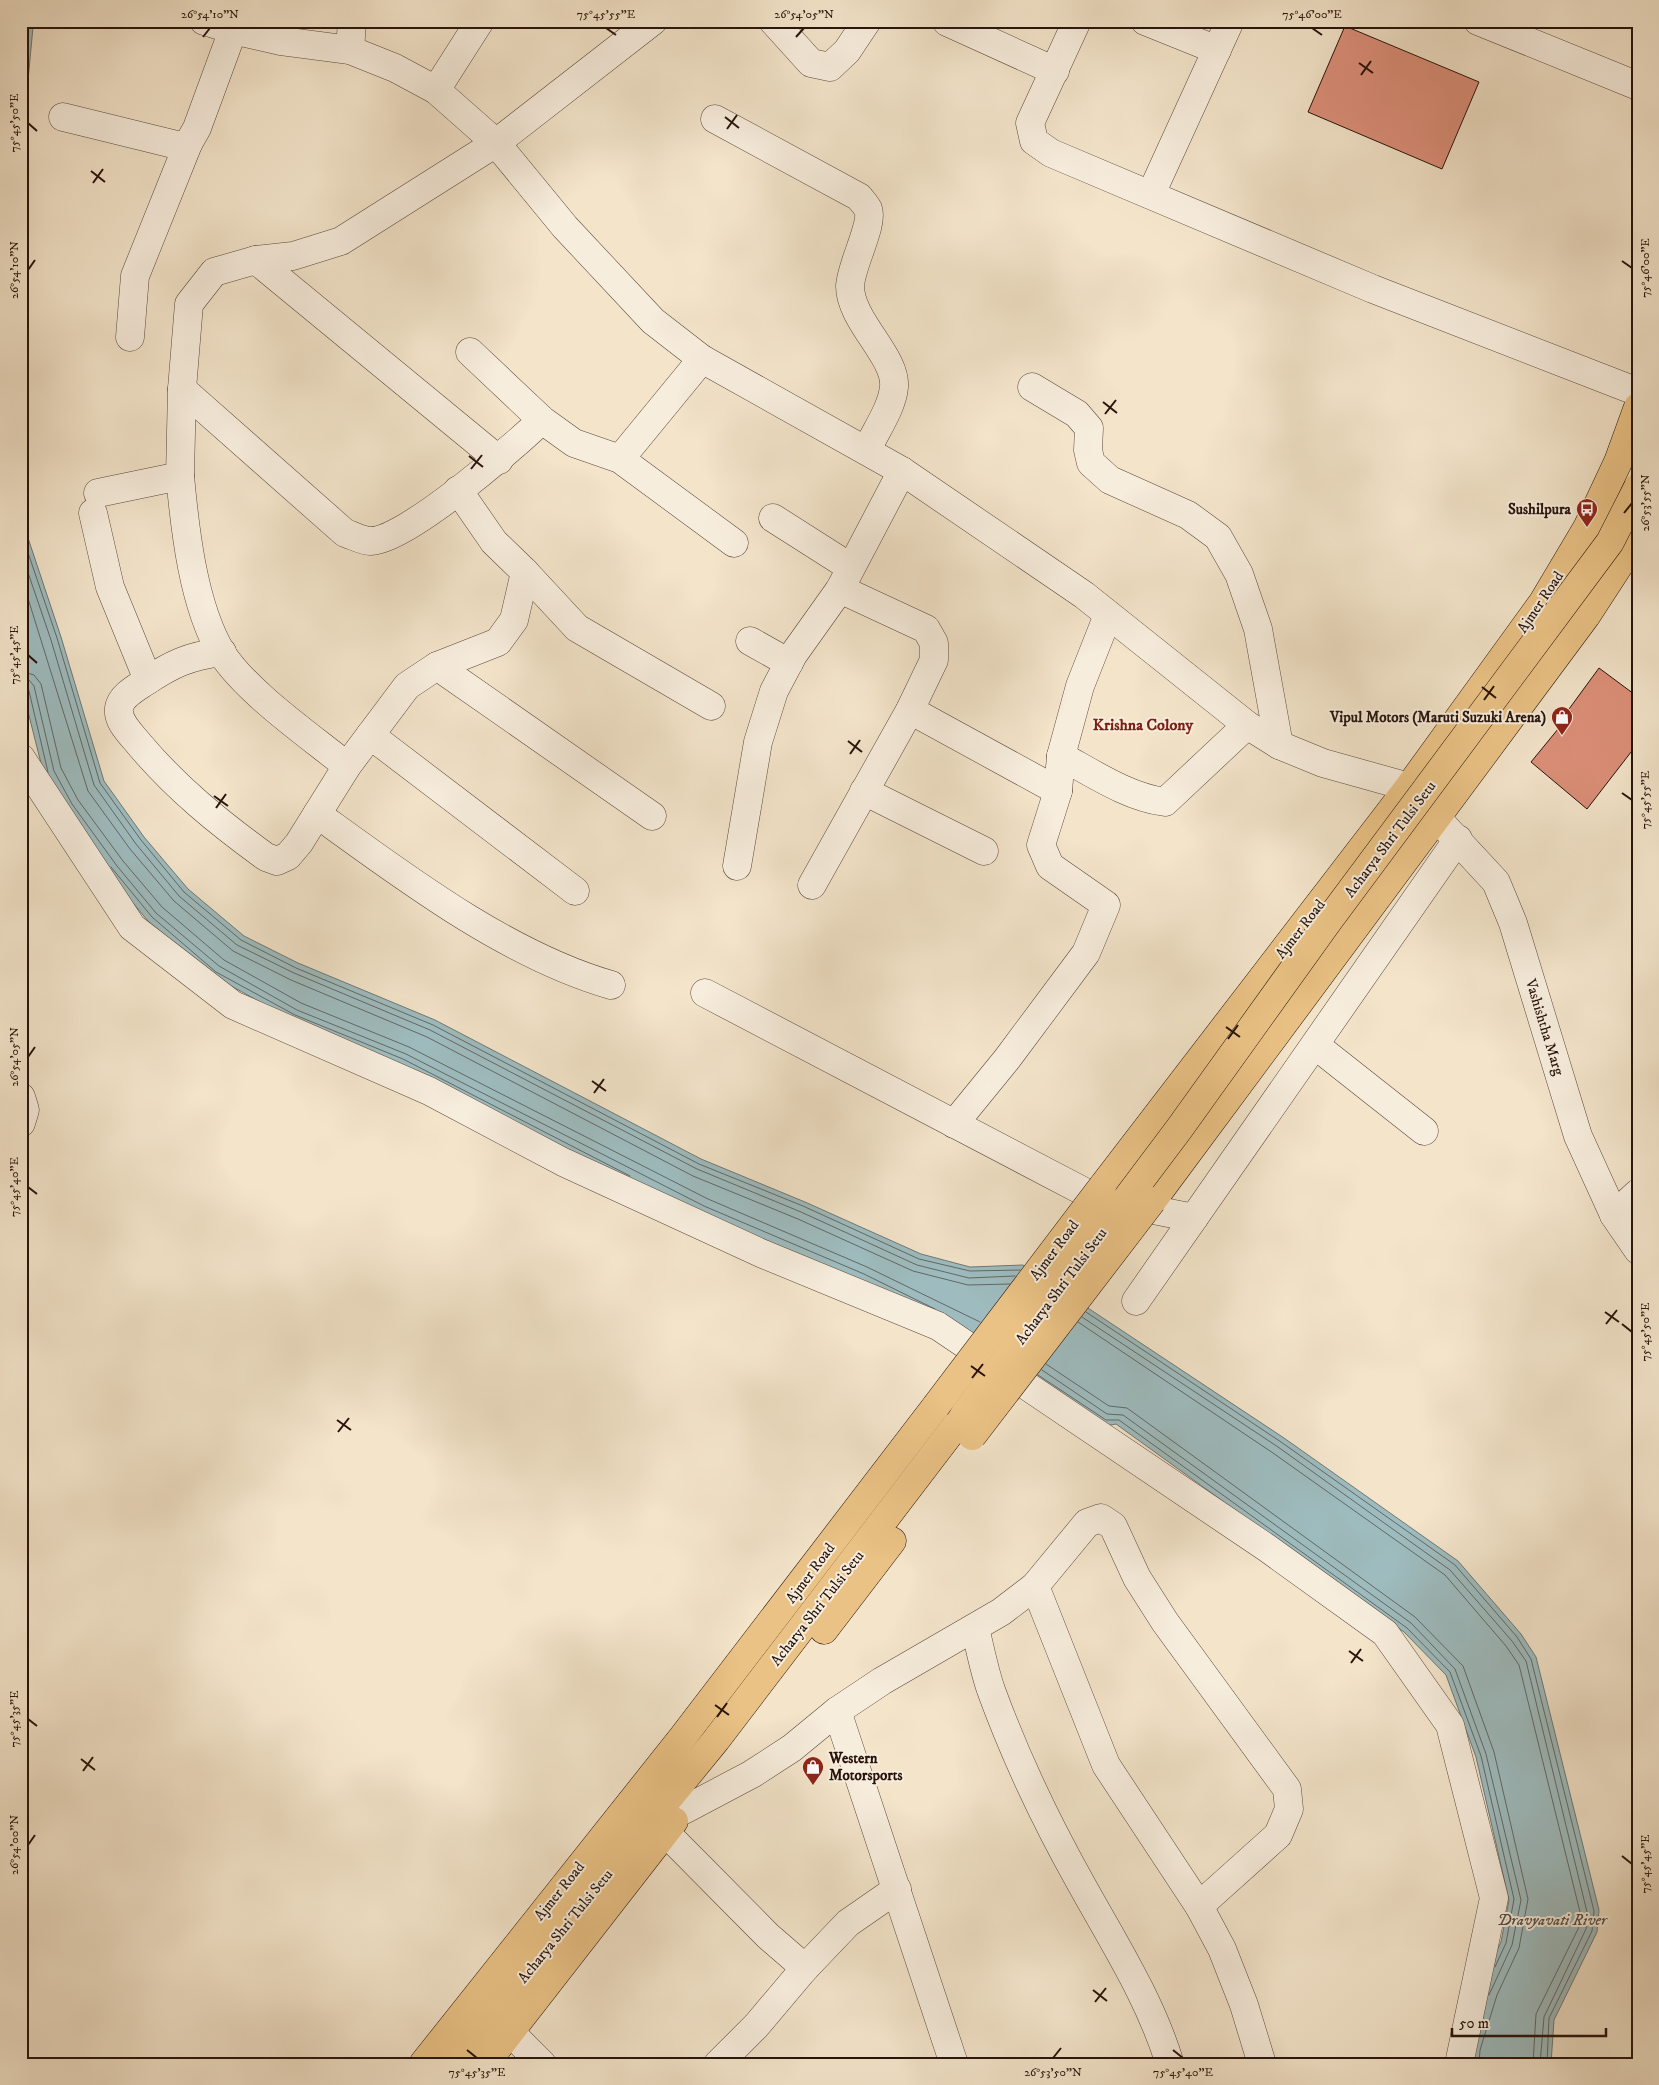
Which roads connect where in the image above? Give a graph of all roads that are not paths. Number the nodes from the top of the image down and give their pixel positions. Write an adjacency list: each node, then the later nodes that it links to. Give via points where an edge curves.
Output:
1 (204, 21): 12 (street)
2 (352, 21): 13 (street)
3 (480, 21): 17 (street)
4 (653, 21): 20 (street)
5 (774, 21): 6 (street, via 811,63 830,66 848,51)
6 (867, 21)
7 (1077, 21): 15 (street)
8 (1145, 21): 14 (street)
9 (1230, 21): 14 (street)
10 (1478, 21): 16 (street)
11 (947, 22): 15 (street)
12 (233, 30): 13 (street, via 281,41); 21 (street)
13 (350, 50): 17 (street, via 395,68)
14 (1217, 50): 22 (street)
15 (1054, 71): 22 (street, via 1030,123 1034,141 1051,153)
16 (1638, 86)
17 (436, 90): 20 (street)
18 (63, 117): 21 (street, via 177,145)
19 (715, 119): 32 (street, via 859,197 869,210 868,228 853,265 850,287 853,306 888,363 894,385 889,406)
20 (496, 143): 23 (street, via 341,241 293,256); 26 (street, via 614,282 653,321)
21 (188, 144): 24 (street, via 135,276)
22 (1151, 194): 29 (street, via 1372,289)
23 (256, 260): 28 (street, via 214,272 189,304); 34 (street)
24 (130, 338)
25 (470, 352): 31 (street)
26 (702, 359): 32 (street); 33 (street)
27 (1032, 387): 54 (street, via 1077,414 1089,428 1091,463 1110,480 1188,515 1218,537 1239,574 1258,629)
28 (182, 389): 36 (street); 38 (street, via 345,533 371,541 402,531)
29 (1638, 392)
30 (1638, 407): 58 (highway, Ajmer Road, via 1618,462 1578,544 1543,602)
31 (542, 420): 33 (street, via 574,443); 34 (street)
32 (867, 450): 35 (street)
33 (620, 459): 41 (street)
34 (499, 460): 38 (street)
35 (902, 471): 43 (street); 44 (street)
36 (180, 476): 46 (street, via 187,548 208,625); 49 (street, via 96,503 110,587)
37 (1638, 487): 91 (highway, Acharya Shri Tulsi Setu, bridge, via 1610,542 1329,920 1174,1136 716,1740)
38 (458, 490): 42 (street, via 494,542)
39 (774, 518): 43 (street)
40 (1638, 536): 63 (highway, via 1586,616)
41 (734, 543)
42 (525, 572): 48 (street, via 514,620 498,642); 50 (street, via 577,628)
43 (845, 578): 47 (street); 51 (street, via 926,629 934,643 934,660)
44 (1108, 615): 52 (street); 55 (street, via 1080,686)
45 (750, 641): 47 (street)
46 (222, 652): 49 (street, via 196,655 171,665); 57 (street, via 246,683)
47 (789, 663): 66 (street, via 774,691 758,742)
48 (437, 666): 53 (street, via 407,686); 62 (street)
49 (148, 680): 61 (street, via 127,695 119,707 119,716 163,773 196,804 266,858 277,861 288,856)
50 (711, 706)
51 (910, 710): 59 (street); 60 (street)
52 (1248, 725): 54 (street); 55 (street, via 1165,802 1117,786)
53 (370, 734): 57 (street); 68 (street)
54 (1279, 745): 58 (street, via 1323,763)
55 (1061, 756): 60 (street)
56 (21, 758): 98 (street, via 132,927 233,1005 429,1091 563,1162 763,1254 938,1326 1268,1548 1385,1633 1450,1725 1494,1898)
57 (347, 766): 61 (street)
58 (1409, 787): 90 (highway, Ajmer Road, bridge, via 682,1738)
59 (864, 791): 65 (street); 67 (street)
60 (1058, 791): 74 (street, via 1040,845 1050,866 1106,905 1086,953)
61 (317, 814): 69 (street, via 456,910 580,976)
62 (652, 816)
63 (1434, 818): 64 (street, Vashishtha Marg); 84 (highway, bridge, via 1230,1098)
64 (1458, 839): 71 (street); 77 (street, Vashishtha Marg, via 1496,882 1513,923 1578,1136)
65 (984, 850)
66 (737, 866)
67 (812, 885)
68 (575, 891)
69 (611, 984)
70 (705, 993): 74 (street)
71 (1315, 1045): 75 (street); 78 (street)
72 (21, 1097): 73 (street, via 25,1110)
73 (21, 1123)
74 (954, 1124): 78 (street, via 1098,1199)
75 (1424, 1131)
76 (1638, 1193): 77 (street)
77 (1614, 1216): 79 (street, Vashishtha Marg)
78 (1194, 1218): 80 (street)
79 (1638, 1250)
80 (1136, 1301)
81 (1035, 1586): 82 (street); 87 (street, via 1106,1765); 87 (street, via 1087,1523 1101,1518 1112,1526 1137,1578 1165,1622 1287,1789 1289,1809 1278,1835)
82 (975, 1628): 83 (street, via 882,1681); 96 (street, via 990,1689 1032,1788 1079,1880 1124,1956 1161,2035)
83 (837, 1711): 84 (street, via 792,1748 752,1774); 86 (street)
84 (684, 1810): 85 (highway)
85 (664, 1832): 88 (street, via 768,1936); 89 (highway)
86 (898, 1889): 88 (street, via 848,1923); 95 (street)
87 (1200, 1906): 97 (street, via 1222,1949 1244,2005)
88 (805, 1968): 94 (street, via 756,2026)
89 (510, 2032): 92 (highway); 93 (street)
90 (423, 2064)
91 (456, 2064)
92 (485, 2064)
93 (542, 2064)
94 (718, 2064)
95 (954, 2064)
96 (1170, 2064)
97 (1262, 2064)
98 (1459, 2064)

